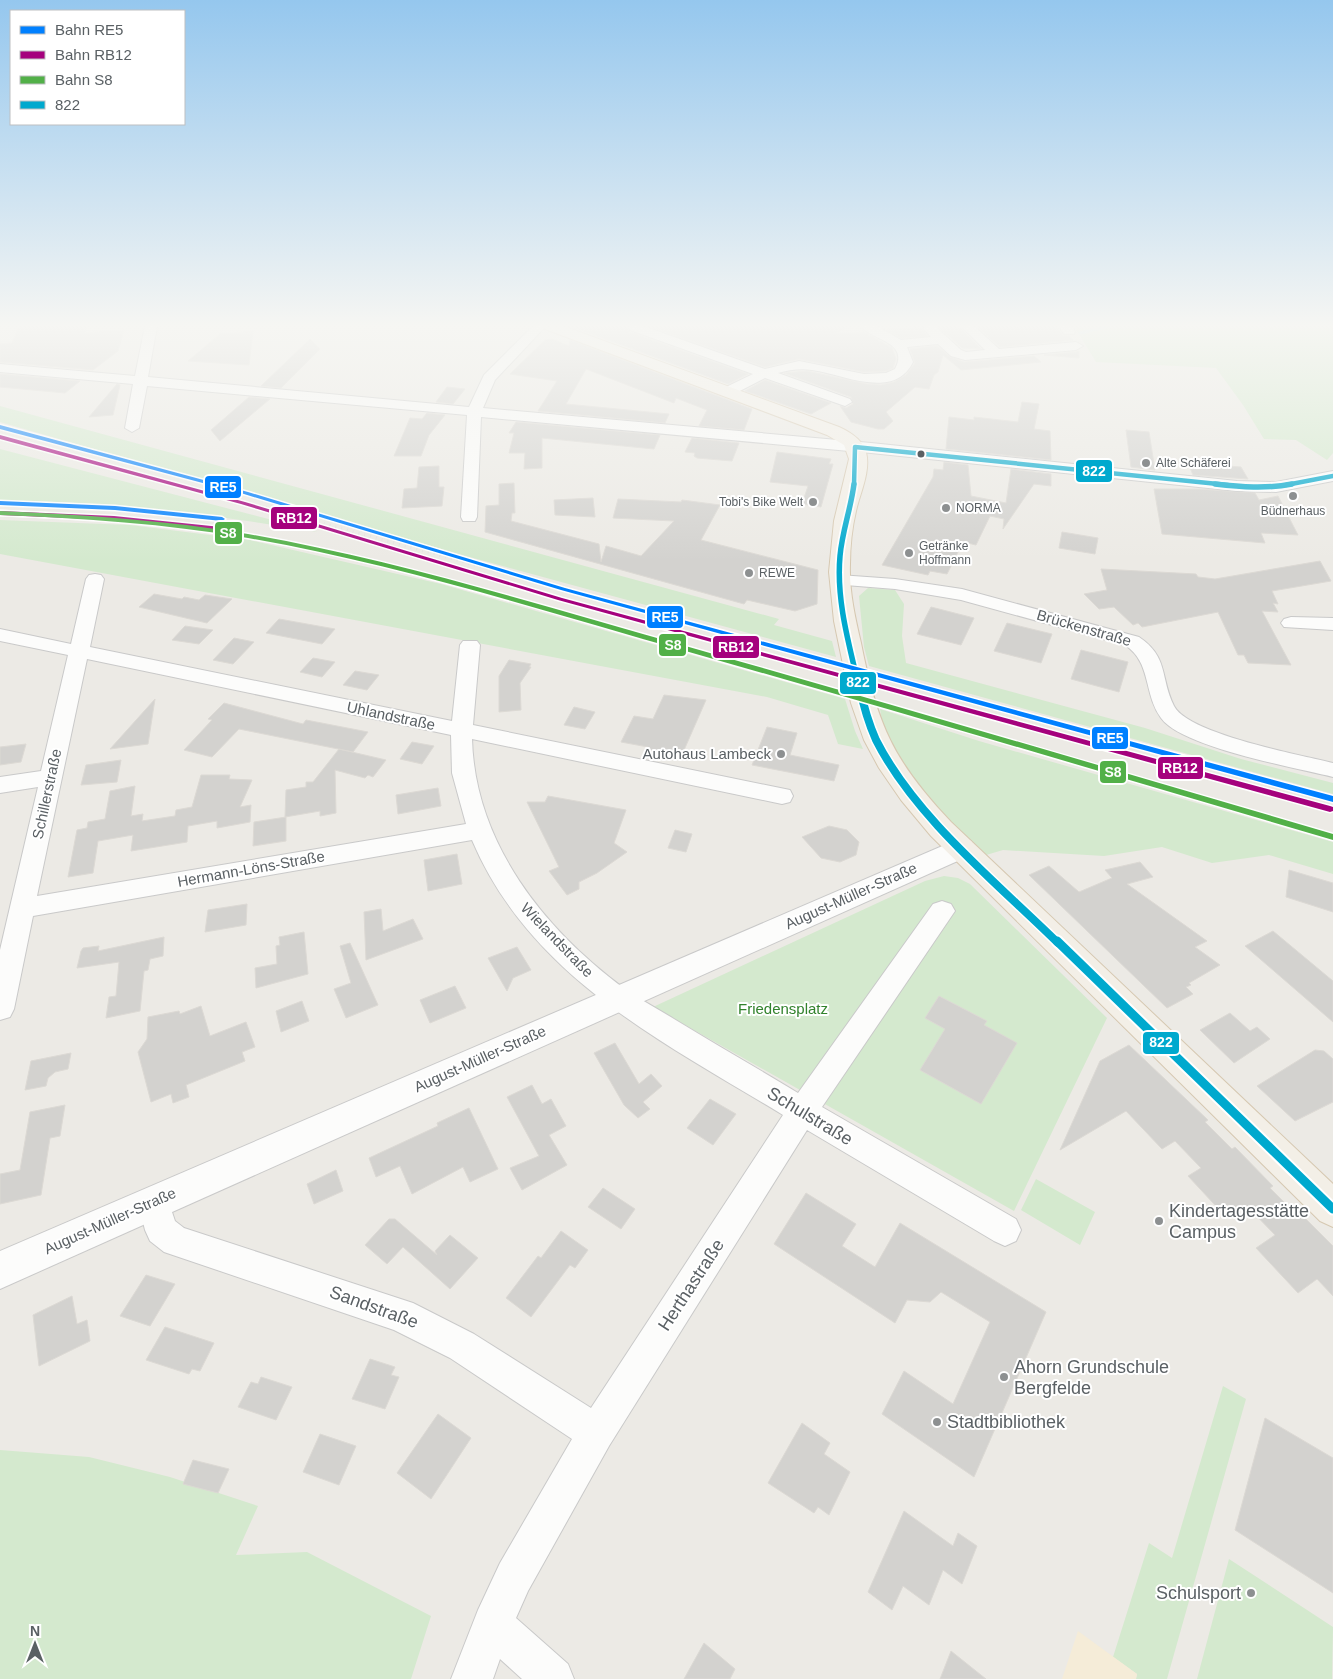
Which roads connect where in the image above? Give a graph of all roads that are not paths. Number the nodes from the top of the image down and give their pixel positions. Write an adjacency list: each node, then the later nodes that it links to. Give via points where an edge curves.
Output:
1 (136, 404): 6 (street)
2 (392, 404): 5 (street)
3 (477, 404): 5 (street)
4 (760, 404): 7 (main road, via 838,434)
5 (474, 412): 7 (street); 9 (street)
6 (132, 428)
7 (856, 447): 8 (street, via 1246,487 1276,487); 11 (main road, via 857,462 844,519)
8 (1333, 476)
9 (469, 517)
10 (95, 579): 16 (street, Schillerstraße)
11 (839, 580): 18 (street, Brückenstraße, via 895,584 962,595 1132,641 1150,655 1161,702 1179,724 1203,736); 23 (main road, via 853,662 876,738 897,773 930,816)
12 (1291, 623): 13 (street)
13 (1333, 624)
14 (0, 635): 16 (street, Uhlandstraße)
15 (470, 645): 17 (street, Wielandstraße)
16 (79, 651): 17 (street, Uhlandstraße); 19 (street, Schillerstraße)
17 (463, 731): 21 (street, Uhlandstraße); 22 (street, Wielandstraße, via 463,773)
18 (1333, 770)
19 (51, 778): 20 (street); 24 (street, Schillerstraße)
20 (0, 786)
21 (782, 796)
22 (479, 830): 24 (street, Hermann-Löns-Straße); 26 (street, Wielandstraße, via 503,878 525,908 560,947)
23 (961, 848): 26 (main road, August-Müller-Straße); 30 (main road)
24 (22, 908): 27 (street, Schillerstraße)
25 (942, 911): 28 (street, Herthastraße)
26 (617, 998): 28 (street, Schulstraße); 29 (main road, August-Müller-Straße)
27 (0, 1009)
28 (802, 1111): 31 (street, Schulstraße); 33 (street, Herthastraße)
29 (154, 1202): 32 (main road, August-Müller-Straße); 33 (street, Sandstraße, via 161,1230 175,1241 401,1315 462,1346)
30 (1333, 1209)
31 (1005, 1230)
32 (0, 1270)
33 (596, 1433): 34 (street, Herthastraße, via 540,1528)
34 (492, 1624): 35 (street, Herthastraße); 36 (street)
35 (472, 1679)
36 (552, 1679)

